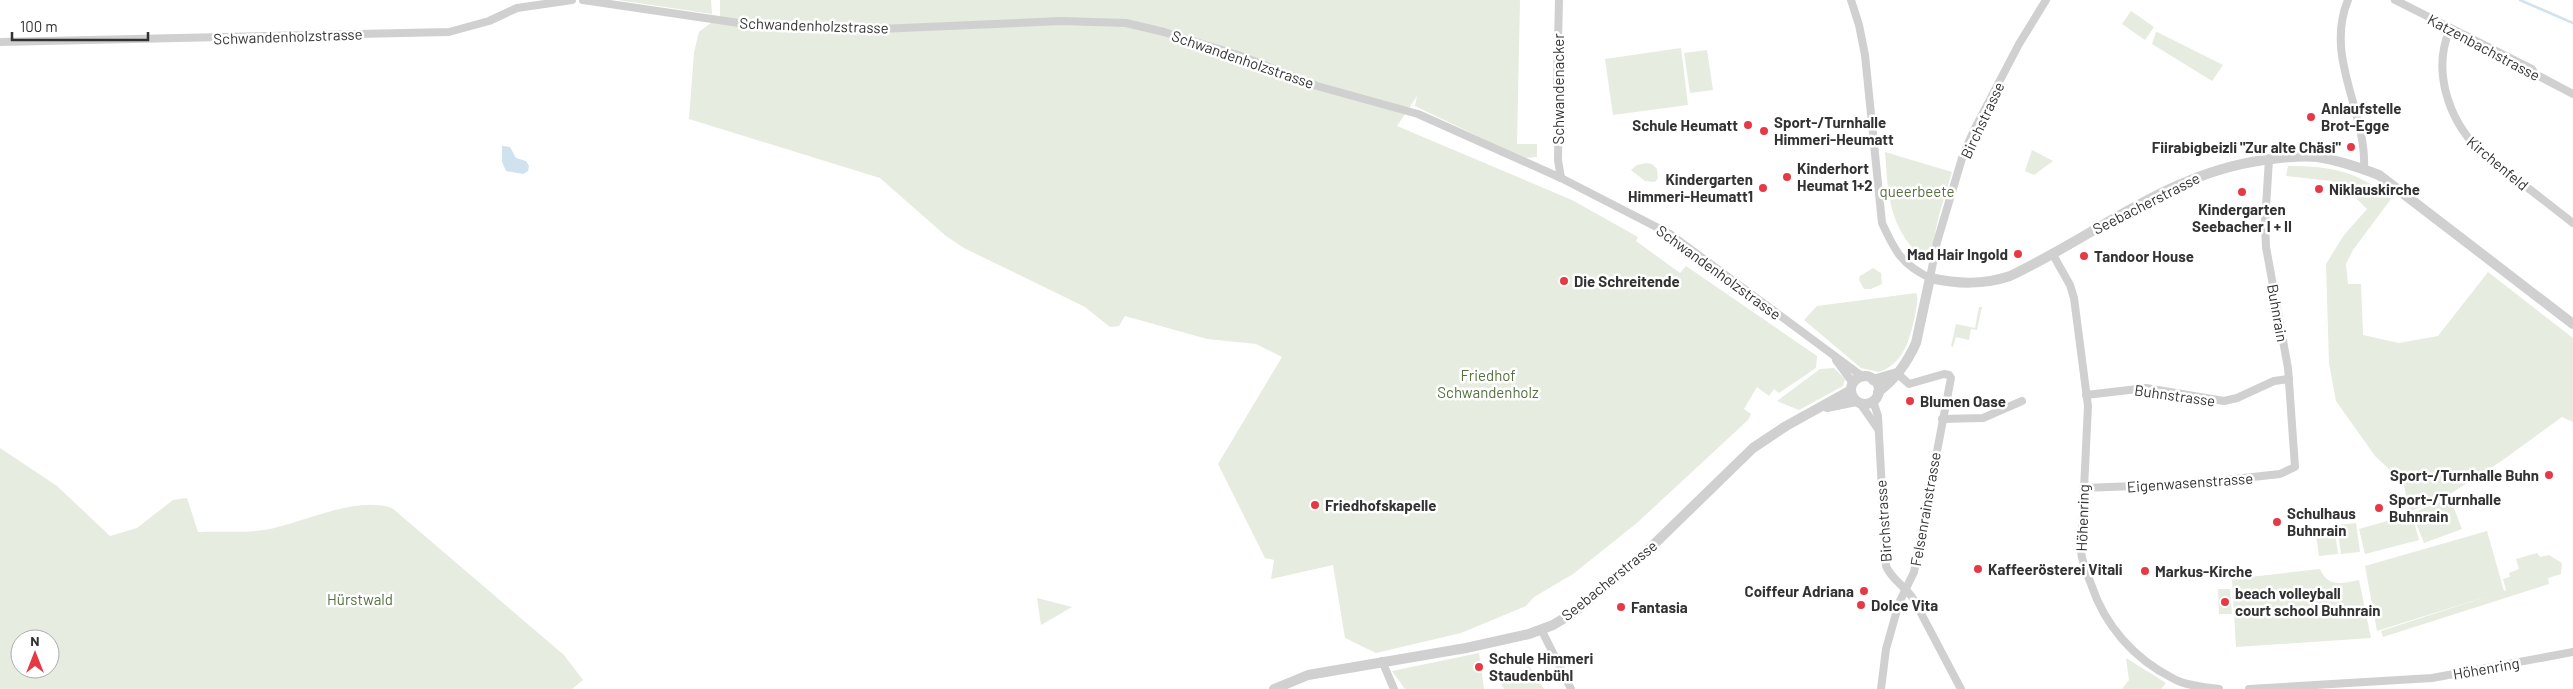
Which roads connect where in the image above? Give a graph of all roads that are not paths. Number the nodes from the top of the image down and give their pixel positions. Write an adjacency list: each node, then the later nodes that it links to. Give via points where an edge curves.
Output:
1 (572, 0): 9 (street, Schwandenholzstrasse, via 517,8 489,21 449,32)
2 (583, 0): 13 (street, Schwandenholzstrasse, via 739,23 856,30 1061,20 1126,23 1241,56 1352,97 1394,106 1440,122)
3 (1559, 0): 13 (street, Schwandenacker, via 1556,83)
4 (1851, 0): 16 (street, via 1865,55 1882,222 1907,265)
5 (2046, 0): 16 (street, Birchstrasse, via 2019,44 1963,155 1937,242)
6 (2348, 0): 12 (street, via 2342,18 2340,48 2364,154)
7 (2395, 0): 8 (street, Katzenbachstrasse)
8 (2450, 28): 10 (street, Katzenbachstrasse, via 2532,69 2535,74); 14 (street, Kirchenfeld, via 2443,55 2444,87 2465,136)
9 (0, 42)
10 (2573, 94)
11 (2269, 159): 12 (street, Seebacherstrasse, via 2316,157); 15 (street, Seebacherstrasse, via 2213,171 2178,184); 21 (street, Buhnrain, via 2266,247)
12 (2364, 169): 17 (street, Seebacherstrasse, via 2378,175)
13 (1561, 178): 18 (street, Schwandenholzstrasse, via 1670,234)
14 (2573, 223)
15 (2052, 253): 16 (street, Seebacherstrasse, via 2019,272 1995,281 1967,283); 24 (street, via 2074,298)
16 (1930, 278): 19 (street, via 1916,343)
17 (2573, 324)
18 (1833, 356): 20 (street, Schwandenholzstrasse); 23 (street, Schwandenholzstrasse)
19 (1897, 374): 22 (street); 25 (street); 29 (street, Felsenrainstrasse, via 1910,384 1948,374 1951,378)
20 (1862, 377): 22 (street); 23 (street, Seebacherstrasse)
21 (2289, 379): 24 (street, Buhnstrasse, via 2274,381 2224,401 2146,388); 31 (street, Buhnrain)
22 (1874, 380): 25 (street, via 1878,385)
23 (1852, 386): 27 (street); 28 (street, Seebacherstrasse)
24 (2086, 395): 32 (street, Höhenring)
25 (1876, 397): 27 (street, Seebacherstrasse); 30 (street, Birchstrasse)
26 (2022, 401): 29 (street, via 1983,418)
27 (1858, 402): 28 (street, Seebacherstrasse); 30 (street)
28 (1816, 410): 34 (street, Seebacherstrasse, via 1753,448 1645,554 1576,611)
29 (1942, 419): 33 (street, Felsenrainstrasse, via 1914,572)
30 (1879, 430): 33 (street, Birchstrasse, via 1885,560 1888,571)
31 (2295, 467): 32 (street, Eigenwasenstrasse, via 2280,474 2189,484)
32 (2083, 488): 43 (street, Höhenring, via 2081,560 2109,623 2137,654 2174,679)
33 (1906, 587): 41 (street, via 1886,649); 42 (street, Felsenrainstrasse)
34 (1542, 630): 36 (street, Seebacherstrasse, via 1466,648); 40 (street)
35 (2573, 652): 37 (street, Höhenring)
36 (1382, 662): 38 (street, Seebacherstrasse, via 1308,675); 39 (street)
37 (2415, 680): 44 (street, Höhenring); 45 (street)
38 (1274, 689)
39 (1394, 689)
40 (1571, 689)
41 (1880, 689)
42 (1961, 689)
43 (2219, 689)
44 (2250, 689)
45 (2418, 689)

